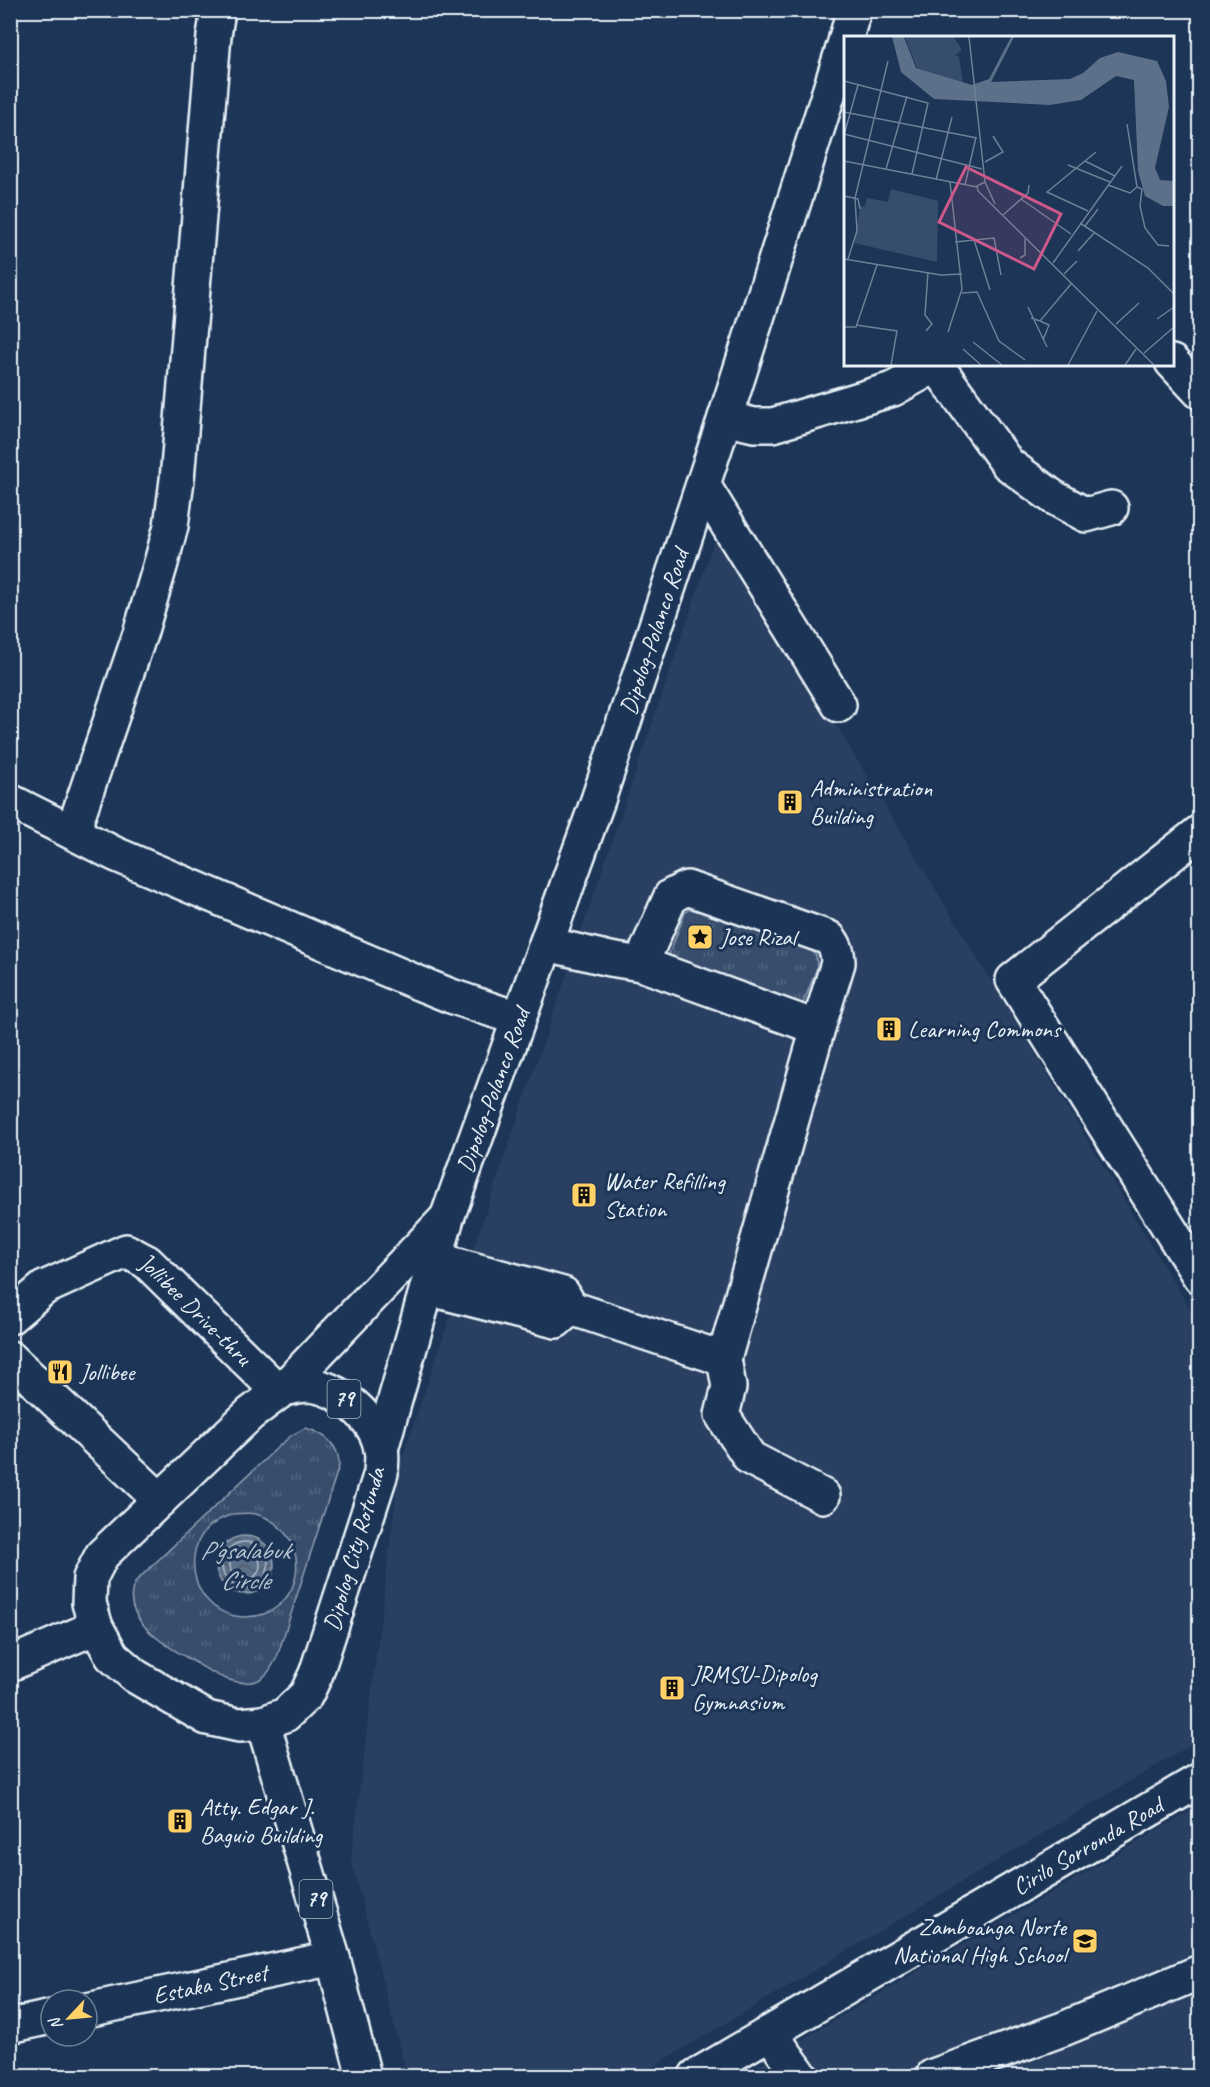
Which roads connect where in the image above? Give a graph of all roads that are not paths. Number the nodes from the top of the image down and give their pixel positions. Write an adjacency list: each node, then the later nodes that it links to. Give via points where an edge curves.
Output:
1 (218, 10): 15 (main road, via 171,526 140,634 77,819)
2 (854, 10): 3 (main road, Dipolog-Polanco Road)
3 (847, 36)
4 (844, 44): 9 (main road, Dipolog-Polanco Road)
5 (1174, 363): 8 (main road)
6 (936, 366): 9 (main road, via 892,389 773,424 754,425)
7 (939, 366): 11 (main road, via 1008,464 1086,515)
8 (1200, 392)
9 (725, 418): 10 (main road, Dipolog-Polanco Road)
10 (703, 485): 12 (main road); 16 (main road, Dipolog-Polanco Road)
11 (1110, 508)
12 (839, 705)
13 (10, 801): 15 (main road)
14 (1200, 832): 22 (main road, via 1013,980)
15 (77, 834): 18 (main road, via 115,854 416,982)
16 (547, 944): 17 (main road); 18 (main road, Dipolog-Polanco Road)
17 (641, 964): 19 (main road); 19 (main road, via 671,896 687,888 829,938 835,944 838,963)
18 (519, 1019): 20 (main road, Dipolog-Polanco Road)
19 (818, 1028): 25 (main road)
20 (447, 1218): 21 (main road, Dipolog-Polanco Road); 26 (main road)
21 (431, 1273): 25 (main road, via 556,1321 571,1308); 27 (main road, Dipolog-Polanco Road)
22 (1200, 1277)
23 (10, 1317): 26 (main road, Jollibee Drive-thru, via 44,1288 126,1251 147,1262)
24 (10, 1358): 29 (main road)
25 (724, 1359): 28 (main road, via 729,1387 722,1415 750,1458)
26 (281, 1391): 27 (main road, Dipolog City Rotunda / 79, via 307,1385 329,1391 356,1406 372,1424); 29 (main road, Dipolog City Rotunda / 79, via 250,1414)
27 (381, 1449): 32 (main road, Dipolog City Rotunda / 79, via 381,1473 316,1674 306,1695 285,1715)
28 (823, 1496)
29 (160, 1500): 30 (main road, Dipolog City Rotunda / 79, via 102,1555 90,1578 88,1603)
30 (96, 1627): 31 (main road); 32 (main road, Dipolog City Rotunda / 79, via 112,1656 135,1676 207,1718 239,1725)
31 (10, 1664)
32 (263, 1723): 34 (main road, 79)
33 (1200, 1780): 39 (main road, Cirilo Sorronda Road)
34 (333, 1958): 36 (main road, Estaka Street); 40 (main road, 79)
35 (1200, 1972): 43 (main road, via 1063,2029)
36 (99, 2007)
37 (39, 2020): 38 (main road)
38 (10, 2026)
39 (770, 2033): 41 (main road, Cirilo Sorronda Road); 42 (main road)
40 (364, 2076)
41 (696, 2076)
42 (801, 2076)
43 (933, 2076)

